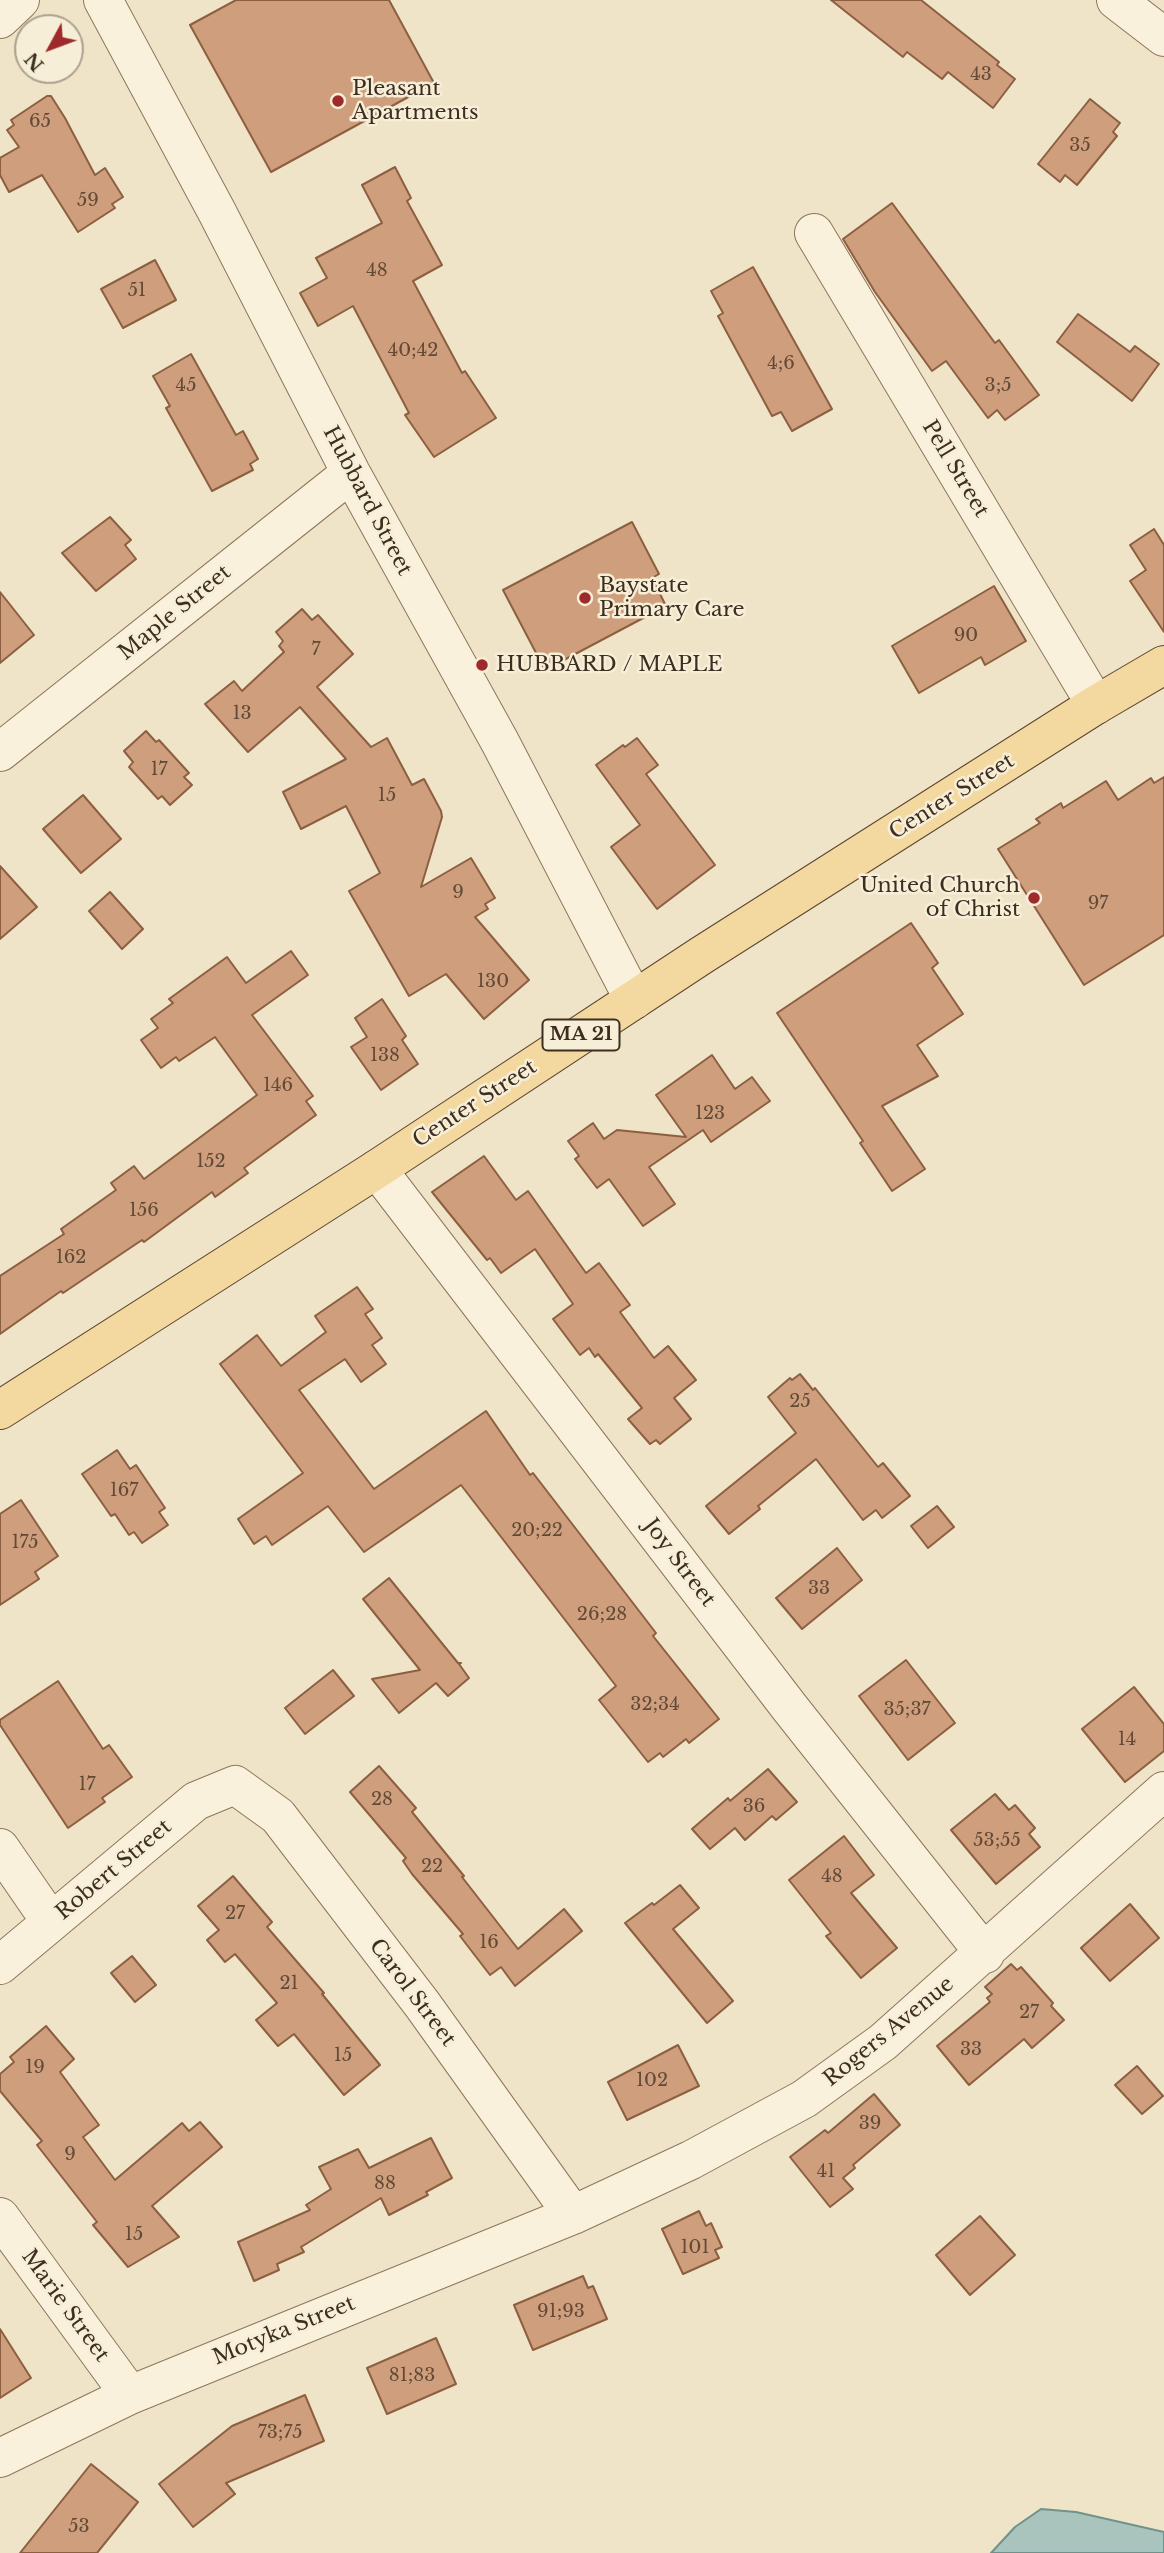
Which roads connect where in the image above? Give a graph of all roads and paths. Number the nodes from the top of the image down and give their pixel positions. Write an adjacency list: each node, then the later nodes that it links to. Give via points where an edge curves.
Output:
1 (20, 0): 4 (street)
2 (103, 0): 7 (street, Hubbard Street)
3 (1116, 0): 5 (street)
4 (0, 19)
5 (1164, 37)
6 (814, 233): 9 (street, Pell Street)
7 (351, 473): 10 (street, Maple Street); 11 (street, Hubbard Street, via 500,742)
8 (1164, 665): 9 (main road, Center Street / MA 21)
9 (1096, 705): 11 (main road, Center Street / MA 21)
10 (0, 752)
11 (634, 1000): 12 (main road, Center Street / MA 21)
12 (377, 1169): 13 (main road, Center Street / MA 21); 18 (street, Joy Street, via 789,1708)
13 (0, 1410)
14 (235, 1785): 17 (street, Robert Street, via 196,1801); 20 (street, Carol Street, via 278,1815 422,2004)
15 (1164, 1791): 18 (street, Rogers Avenue)
16 (0, 1848): 17 (street)
17 (51, 1922): 19 (street, Robert Street)
18 (985, 1954): 20 (street, Rogers Avenue, via 883,2042 804,2099 691,2160)
19 (0, 1965)
20 (573, 2215): 22 (street, Motyka Street)
21 (0, 2217): 22 (street, Marie Street)
22 (130, 2395): 23 (street, Motyka Street)
23 (0, 2458)

